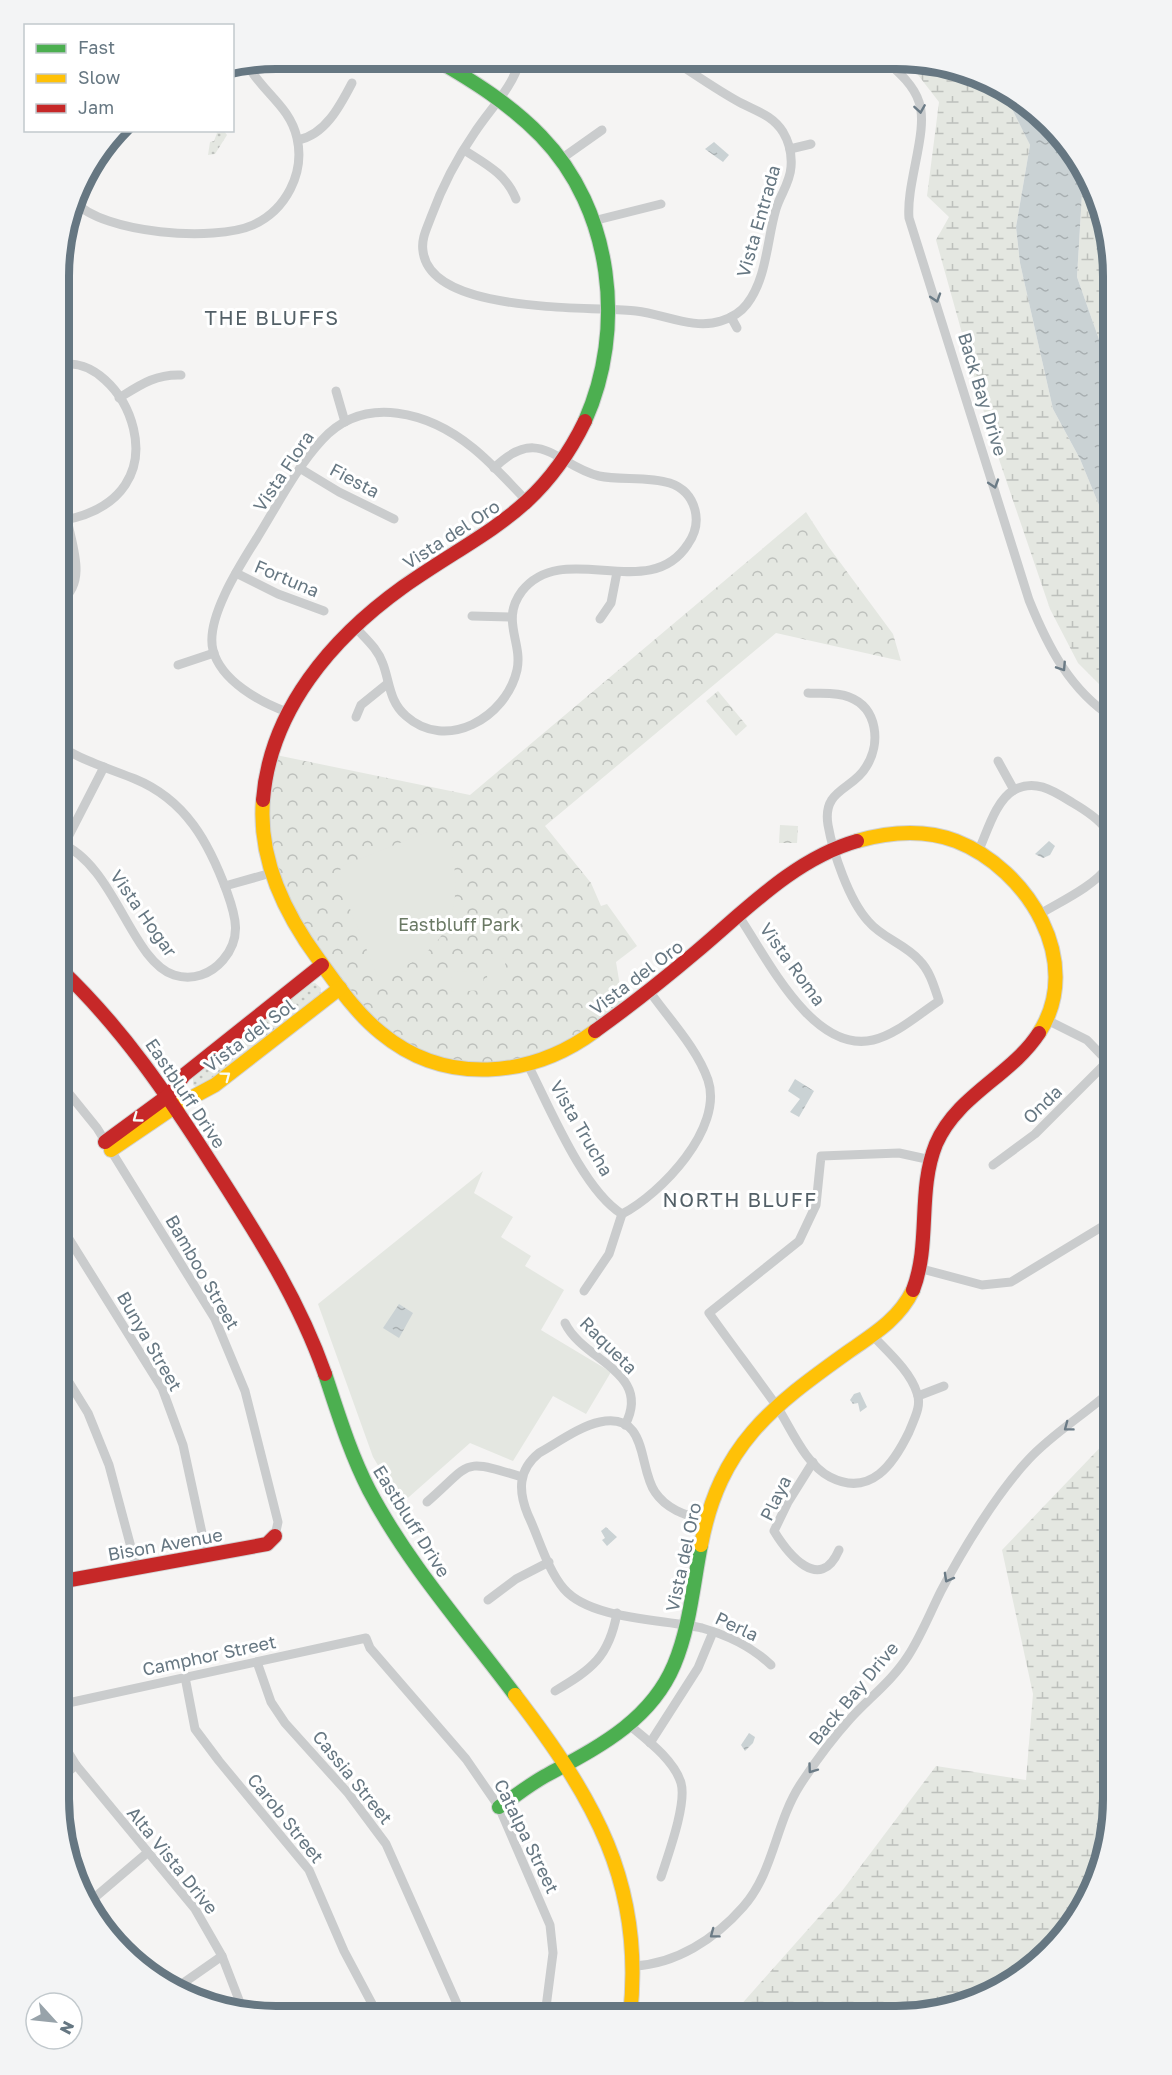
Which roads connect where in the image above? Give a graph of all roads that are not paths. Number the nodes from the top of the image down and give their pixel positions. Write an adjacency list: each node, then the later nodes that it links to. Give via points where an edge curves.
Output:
1 (451, 69): 7 (street, Vista del Oro)
2 (516, 69): 7 (street)
3 (687, 69): 11 (street, Vista Entrada, via 769,117 783,132)
4 (894, 69): 45 (street, Back Bay Drive, one-way to 45, via 919,101 921,118 909,187 909,218 1024,585 1061,667)
5 (251, 71): 9 (street, via 260,85 284,107)
6 (352, 83): 9 (street, via 318,132)
7 (500, 97): 12 (street); 13 (street, Vista del Oro, via 533,126)
8 (602, 130): 13 (street)
9 (298, 140): 16 (street, via 297,172 288,194 263,219 241,229 188,233 144,229 92,214)
10 (811, 144): 11 (street)
11 (790, 149): 19 (street, Vista Entrada, via 792,167 776,211 758,285 747,303)
12 (464, 150): 14 (street, via 500,174); 18 (street, via 423,238 423,255 432,273 448,284 504,301 546,308)
13 (561, 159): 17 (street, Vista del Oro)
14 (516, 199)
15 (661, 204): 17 (street)
16 (81, 206)
17 (593, 221): 18 (street, Vista del Oro, via 605,265)
18 (609, 310): 19 (street, via 638,311 697,323); 26 (street, Vista del Oro, via 606,348 594,399)
19 (731, 317): 20 (street)
20 (737, 328)
21 (69, 364): 24 (street, via 87,366)
22 (181, 375): 24 (street, via 148,380)
23 (336, 391): 25 (street)
24 (119, 398): 30 (street, via 136,434 134,469 124,487 106,503 89,514)
25 (345, 422): 27 (street, Vista Flora, via 385,411 413,415 460,438); 28 (street, Vista Flora, via 323,438)
26 (566, 458): 27 (street, via 537,448 515,451); 29 (street, Vista del Oro); 33 (street, via 598,476 670,483 693,503 695,528 678,555 648,571)
27 (494, 468): 29 (street, Vista Flora)
28 (301, 469): 31 (street, Fiesta); 34 (street, Vista Flora)
29 (528, 502): 40 (street, Vista del Oro, via 492,531 405,586)
30 (69, 519)
31 (394, 519)
32 (69, 544): 35 (street, via 76,578)
33 (616, 572): 38 (street, via 563,569 546,573 524,589); 39 (street, via 611,603)
34 (236, 573): 36 (street, Fortuna); 41 (street, Vista Flora, via 214,621)
35 (69, 594)
36 (324, 611)
37 (472, 616): 38 (street)
38 (512, 617): 43 (street, via 518,665 513,682 489,713 468,728 444,733 417,725 395,705)
39 (600, 619)
40 (356, 628): 43 (street, via 380,656); 46 (street, Vista del Oro, via 318,669)
41 (214, 653): 42 (street); 46 (street, via 224,670 246,690)
42 (178, 665)
43 (387, 684): 47 (street, via 361,705)
44 (808, 693): 55 (street, via 851,698 865,708 875,730 866,767 860,776 838,790 829,806 828,824)
45 (1103, 710)
46 (287, 712): 58 (street, Vista del Oro, via 271,752 263,798 262,830)
47 (356, 717)
48 (69, 750): 50 (street)
49 (998, 761): 51 (street)
50 (104, 767): 53 (street); 59 (street, via 151,787 187,816 205,840)
51 (1014, 790): 52 (street, via 1037,785 1053,790); 56 (street, via 1000,804)
52 (1103, 824)
53 (69, 831)
54 (69, 848): 59 (street, Vista Hogar, via 96,872 152,959 166,972 184,978 203,975 219,965 235,945 234,912)
55 (834, 848): 56 (street, Vista del Oro, via 863,838 905,833 949,839); 61 (street, Vista del Oro, via 795,871); 61 (street, Vista Roma, via 860,912 879,932 919,959 939,1001 880,1038 859,1042 836,1037 821,1028 788,990)
56 (978, 852): 60 (street, Vista del Oro)
57 (1103, 871): 60 (street)
58 (271, 873): 59 (street); 62 (street, Vista del Oro, via 288,917)
59 (225, 886)
60 (1040, 914): 66 (street, Vista del Oro, via 1050,935 1057,969)
61 (740, 918): 65 (street, Vista del Oro)
62 (322, 965): 64 (street, Vista del Oro); 71 (street, Vista del Sol, via 184,1074)
63 (69, 978): 71 (street, Eastbluff Drive, via 111,1019)
64 (340, 988): 68 (street, Vista del Oro, via 373,1026 416,1055 466,1070); 71 (street, Vista del Sol, one-way to 64, via 215,1084)
65 (650, 992): 68 (street, Vista del Oro, via 574,1046); 75 (street, via 703,1069 710,1106 700,1131 670,1177 645,1202)
66 (1047, 1020): 67 (street, via 1087,1040); 73 (street, Vista del Oro, via 1021,1056 952,1116)
67 (1103, 1056)
68 (528, 1065): 75 (street, Vista Trucha, via 585,1173)
69 (1103, 1071): 74 (street, Onda, via 1035,1134)
70 (69, 1094): 72 (street, Bamboo Street)
71 (173, 1101): 72 (street); 112 (street, Eastbluff Drive, via 294,1299 316,1350 345,1439 381,1511 411,1559)
72 (108, 1146): 92 (street, Bamboo Street, via 219,1329 245,1391 278,1522)
73 (931, 1160): 78 (street, Vista del Oro); 86 (street, via 899,1153 821,1156 816,1205 799,1241 709,1313)
74 (993, 1165)
75 (622, 1214): 79 (street, via 609,1254)
76 (1103, 1226): 78 (street, via 1011,1282 982,1285)
77 (69, 1239): 94 (street, Bunya Street, via 162,1388 183,1445)
78 (922, 1269): 81 (street, Vista del Oro, via 903,1307)
79 (584, 1291)
80 (565, 1323): 87 (street, Raqueta, via 580,1345 627,1384 631,1409)
81 (873, 1336): 84 (street, via 913,1383); 86 (street, Vista del Oro)
82 (69, 1382): 96 (street, via 88,1413 109,1465)
83 (944, 1386): 84 (street)
84 (918, 1396): 88 (street, via 915,1418 896,1458 884,1472 865,1481 846,1482 829,1476)
85 (1103, 1397): 119 (street, Back Bay Drive, one-way to 119, via 1030,1458 1007,1486 956,1564 908,1656 850,1719 801,1784 787,1808 763,1877 743,1907 709,1938 668,1961)
86 (776, 1406): 88 (street); 91 (street, Vista del Oro, via 737,1451 719,1482)
87 (625, 1425): 89 (street, via 608,1421 594,1424 539,1453); 91 (street, via 640,1442 648,1480 660,1498 679,1512)
88 (813, 1462): 93 (street, Playa, via 774,1531 792,1558 807,1567 828,1566)
89 (522, 1477): 90 (street, via 480,1464 464,1467); 95 (street, Perla, via 523,1504)
90 (427, 1502)
91 (706, 1521): 100 (street, Vista del Oro)
92 (275, 1536): 94 (street, Bison Avenue, via 267,1544)
93 (839, 1550)
94 (207, 1556): 96 (street, Bison Avenue)
95 (549, 1562): 98 (street); 99 (street, Perla, via 563,1587 578,1601)
96 (136, 1566): 97 (street, Bison Avenue)
97 (69, 1577)
98 (488, 1600)
99 (617, 1613): 100 (street, Perla); 106 (street, via 611,1640 599,1660)
100 (687, 1625): 101 (street, Perla); 108 (street, Vista del Oro, via 670,1674)
101 (713, 1632): 104 (street, Perla, via 748,1647); 109 (street, via 698,1668)
102 (366, 1638): 103 (street, Camphor Street); 114 (street, Catalpa Street, via 370,1648 466,1759)
103 (257, 1662): 105 (street, Camphor Street); 123 (street, Cassia Street, via 271,1702 285,1723 348,1793 386,1844)
104 (771, 1665)
105 (185, 1677): 107 (street, Camphor Street); 122 (street, Carob Street, via 195,1728 309,1870)
106 (555, 1691)
107 (69, 1703)
108 (629, 1725): 109 (street); 112 (street, Vista del Oro)
109 (650, 1743): 116 (street, via 678,1776 682,1792)
110 (69, 1754): 111 (street, Alta Vista Drive)
111 (76, 1765): 113 (street); 115 (street, Alta Vista Drive)
112 (566, 1767): 114 (street, Vista del Oro, via 552,1772); 119 (street, Eastbluff Drive, via 602,1830 619,1871 632,1927)
113 (69, 1771)
114 (501, 1812): 124 (street, Catalpa Street, via 550,1926 554,1953)
115 (147, 1853): 117 (street); 118 (street, Alta Vista Drive, via 195,1909)
116 (661, 1877)
117 (94, 1898)
118 (222, 1956): 120 (street); 121 (street, Alta Vista Drive)
119 (634, 1966): 125 (street, Eastbluff Drive)
120 (183, 1983)
121 (240, 2002)
122 (373, 2006)
123 (458, 2006)
124 (546, 2006)
125 (631, 2006)

